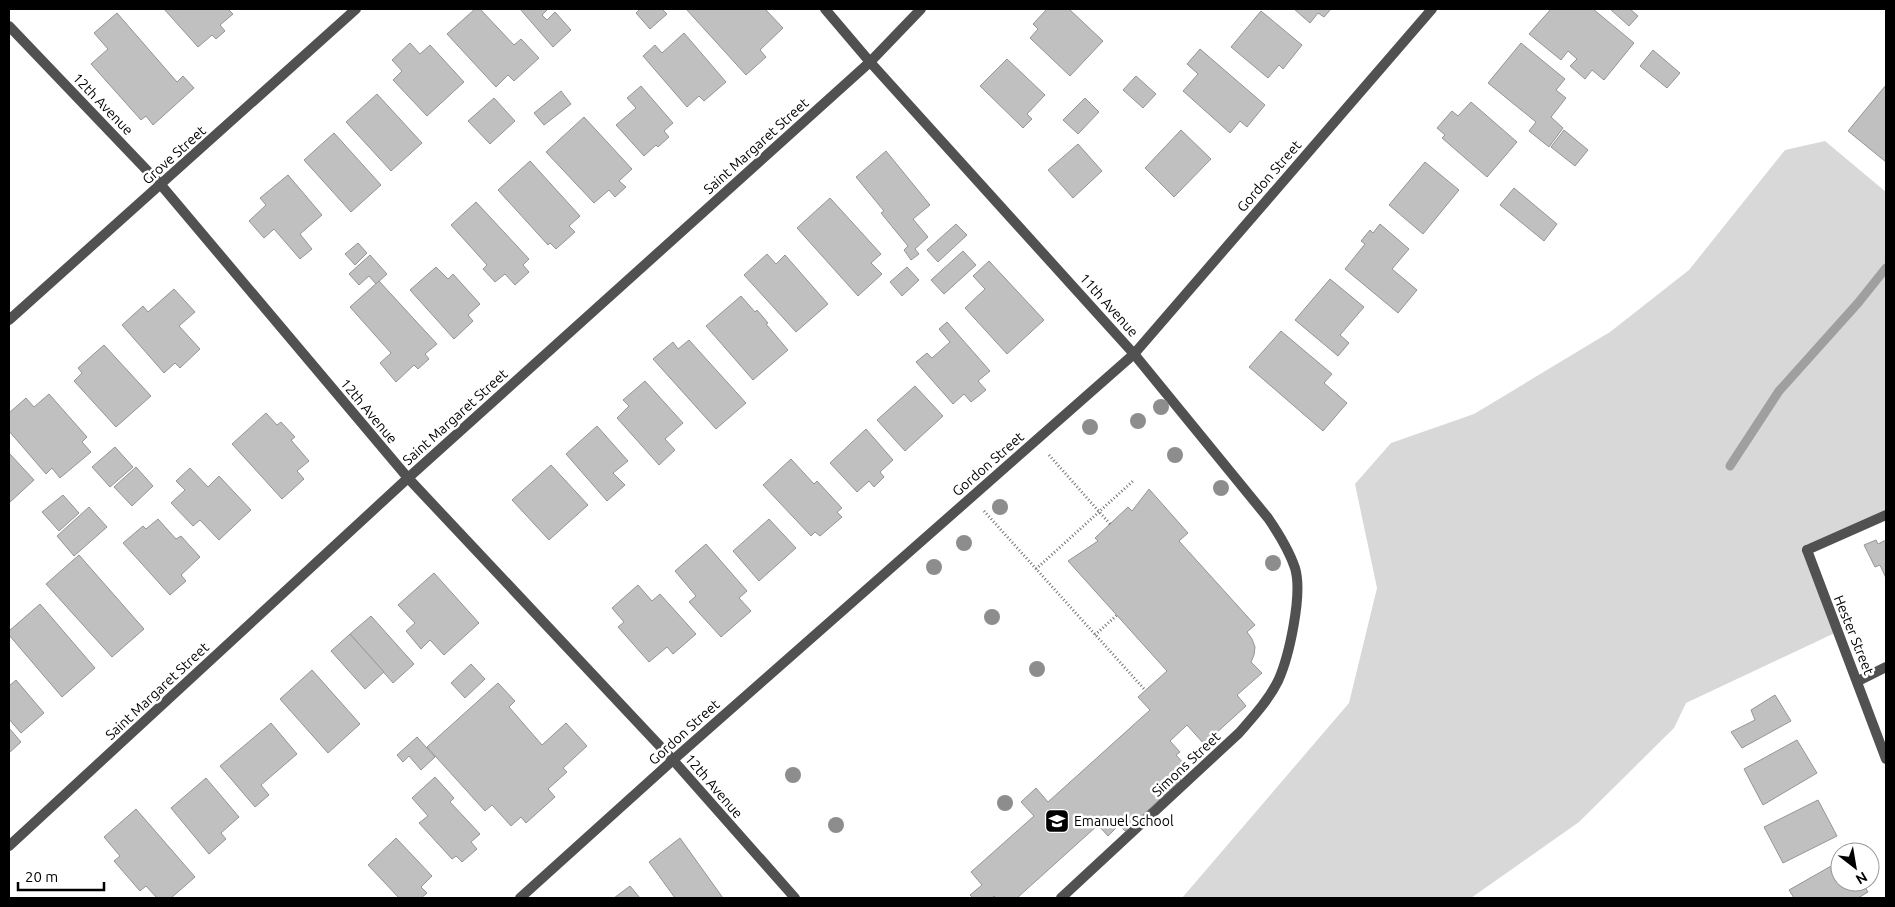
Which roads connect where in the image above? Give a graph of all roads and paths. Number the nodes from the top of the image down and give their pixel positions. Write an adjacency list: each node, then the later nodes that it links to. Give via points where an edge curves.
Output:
1 (356, 9): 7 (street, Grove Street)
2 (825, 9): 6 (street, 11th Avenue)
3 (921, 9): 6 (street, Saint Margaret Street)
4 (1432, 9): 9 (street, Gordon Street)
5 (9, 26): 7 (street, 12th Avenue)
6 (870, 62): 9 (street, 11th Avenue); 11 (street, Saint Margaret Street)
7 (161, 185): 8 (street, Grove Street); 11 (street, 12th Avenue)
8 (9, 320)
9 (1134, 354): 10 (street, Gordon Street); 20 (street, 11th Avenue, via 1268,518 1285,544 1296,570 1297,599)
10 (1036, 441): 13 (street, Gordon Street); 14 (path)
11 (408, 478): 25 (street, 12th Avenue); 26 (street, Saint Margaret Street)
12 (1133, 481): 14 (path)
13 (972, 497): 17 (path); 25 (street, Gordon Street)
14 (1100, 512): 16 (path); 17 (path)
15 (1886, 515): 22 (street, Hester Street, via 1807,550)
16 (1110, 524)
17 (1036, 569): 19 (path)
18 (1117, 615): 19 (path)
19 (1096, 634): 23 (path)
20 (1286, 654): 29 (street, Simons Street, via 1278,680 1264,704 1239,734)
21 (1886, 668): 22 (street)
22 (1858, 681): 24 (street, Hester Street)
23 (1146, 690)
24 (1886, 759)
25 (673, 760): 27 (street, Gordon Street); 28 (street, 12th Avenue)
26 (9, 846)
27 (520, 898)
28 (795, 898)
29 (1061, 898)

